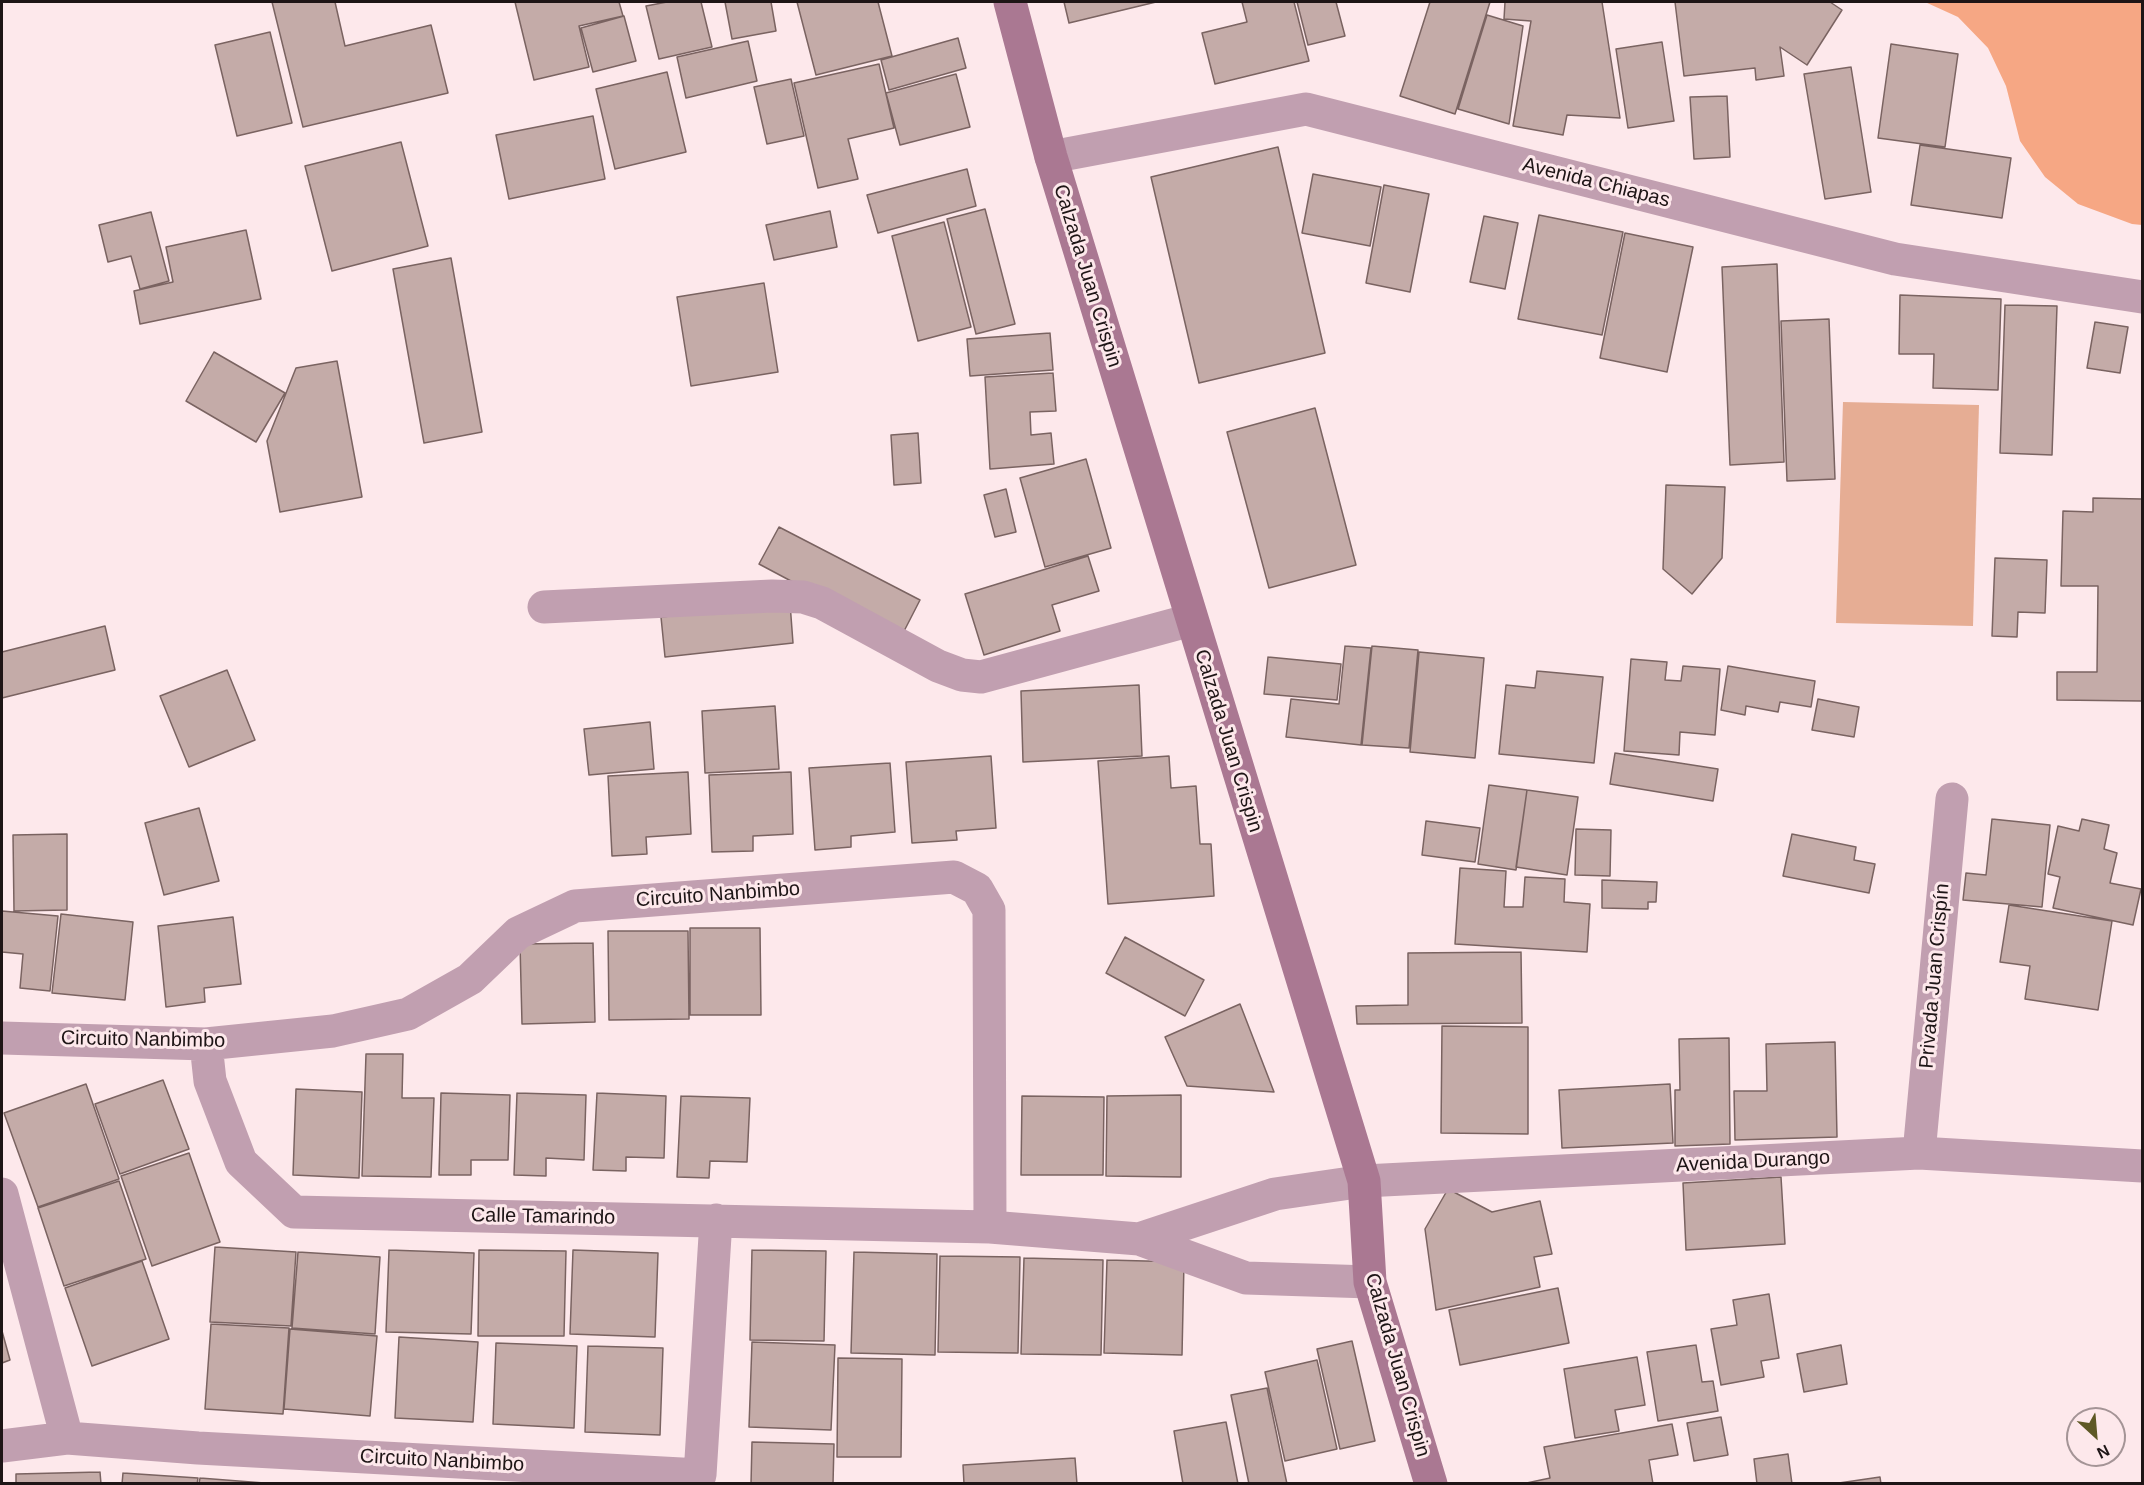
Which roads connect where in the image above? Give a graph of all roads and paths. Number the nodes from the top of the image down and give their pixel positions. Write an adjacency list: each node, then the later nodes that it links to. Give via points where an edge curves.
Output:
1 (1010, 2): 2 (main road, Calzada Juan Crispin)
2 (1051, 157): 3 (street, Avenida Chiapas, via 1306,109 1894,259); 5 (main road, Calzada Juan Crispin)
3 (2142, 297)
4 (544, 607): 5 (street, via 803,597 822,603 938,666 962,675 981,676)
5 (1191, 620): 11 (main road, Calzada Juan Crispin)
6 (1952, 800): 9 (street, Privada Juan Crispín)
7 (2, 1038): 8 (street, Circuito Nanbimbo)
8 (206, 1044): 13 (street, Calle Tamarindo, via 210,1081 241,1162 294,1212); 14 (street, Circuito Nanbimbo, via 333,1031 408,1014 470,979 518,933 575,906 954,877 977,889 989,910)
9 (1919, 1153): 10 (street, Avenida Durango); 11 (street, Avenida Durango)
10 (2142, 1166)
11 (1364, 1181): 15 (street, via 1275,1194); 16 (main road, Calzada Juan Crispin)
12 (2, 1194): 17 (street)
13 (716, 1220): 14 (street, Calle Tamarindo); 17 (street, Circuito Nanbimbo, via 700,1475)
14 (990, 1227): 15 (street)
15 (1139, 1239): 16 (street, via 1246,1278)
16 (1370, 1282): 19 (main road, Calzada Juan Crispin)
17 (67, 1438): 18 (street, Circuito Nanbimbo)
18 (2, 1446)
19 (1431, 1484)

